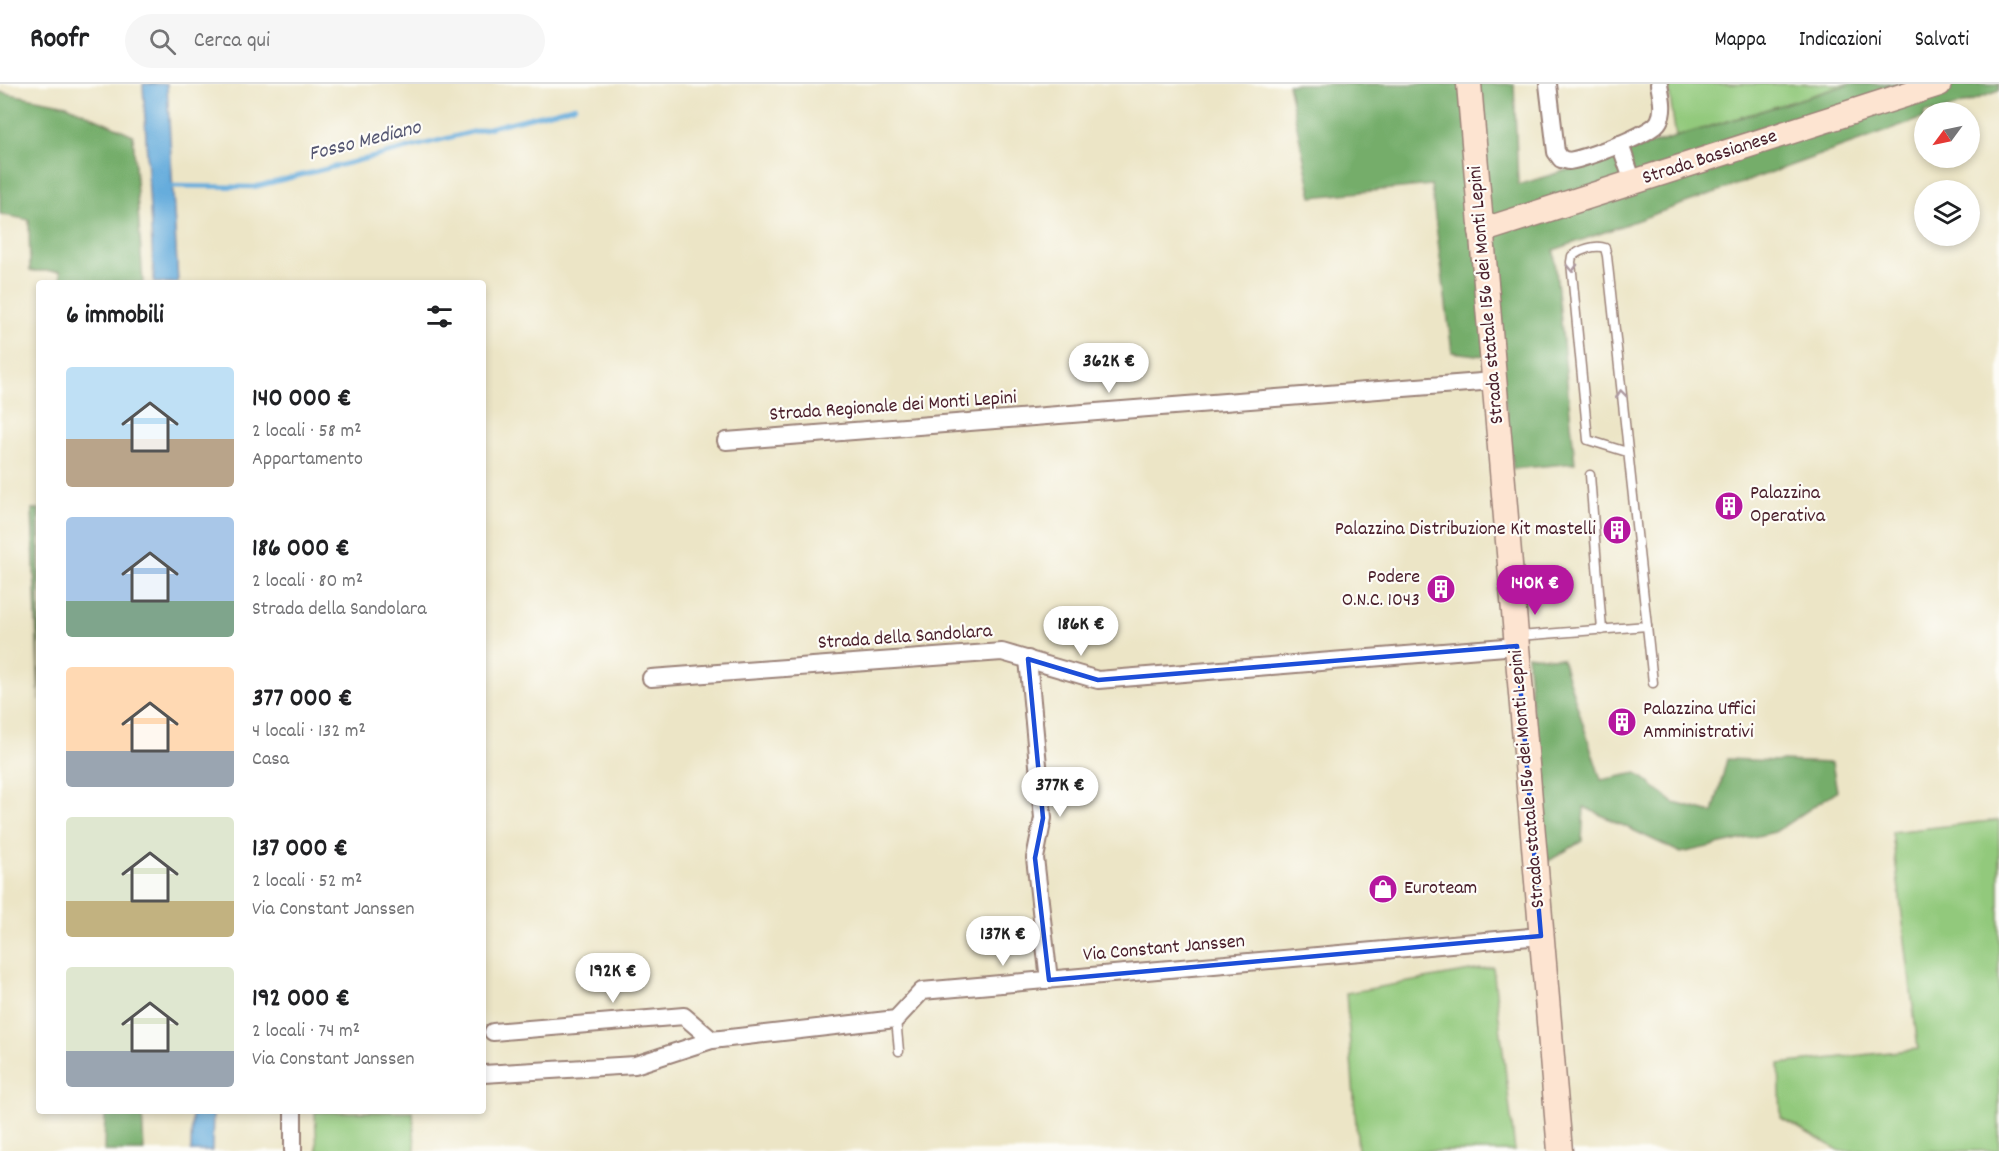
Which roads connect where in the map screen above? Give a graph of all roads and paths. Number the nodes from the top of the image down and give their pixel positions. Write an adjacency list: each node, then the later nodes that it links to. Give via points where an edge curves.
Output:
1 (1469, 84): 7 (main road, Strada statale 156 dei Monti Lepini)
2 (1548, 84): 5 (street, via 1555,147 1562,159 1573,160)
3 (1659, 84): 5 (street, via 1662,113 1658,124)
4 (1939, 84): 6 (main road, Strada Bassianese)
5 (1620, 144): 6 (street)
6 (1633, 182): 7 (main road, Strada Bassianese)
7 (1482, 231): 8 (main road, Strada statale 156 dei Monti Lepini)
8 (1494, 381): 9 (street, Strada Regionale dei Monti Lepini); 14 (main road, Strada statale 156 dei Monti Lepini)
9 (726, 441)
10 (1627, 452): 10 (lane, one-way to 10, via 1607,256 1601,246 1578,252 1571,262 1588,440); 12 (lane)
11 (1590, 475): 13 (lane)
12 (1647, 626): 13 (lane); 17 (lane)
13 (1602, 630): 14 (lane)
14 (1516, 641): 15 (street, Strada della Sandolara, via 1098,680); 18 (main road, Strada statale 156 dei Monti Lepini)
15 (1028, 659): 16 (street, Strada della Sandolara, via 1002,652); 19 (street, via 1043,818 1035,858)
16 (651, 678)
17 (1653, 684)
18 (1541, 936): 19 (street, Via Constant Janssen); 27 (main road, Strada statale 156 dei Monti Lepini)
19 (1049, 980): 20 (street, Via Constant Janssen, via 922,991)
20 (896, 1019): 22 (street); 23 (lane)
21 (493, 1032): 22 (street, via 684,1016)
22 (712, 1040): 24 (street, via 635,1065)
23 (899, 1051)
24 (486, 1074)
25 (293, 1114): 26 (street)
26 (293, 1151)
27 (1560, 1151)

